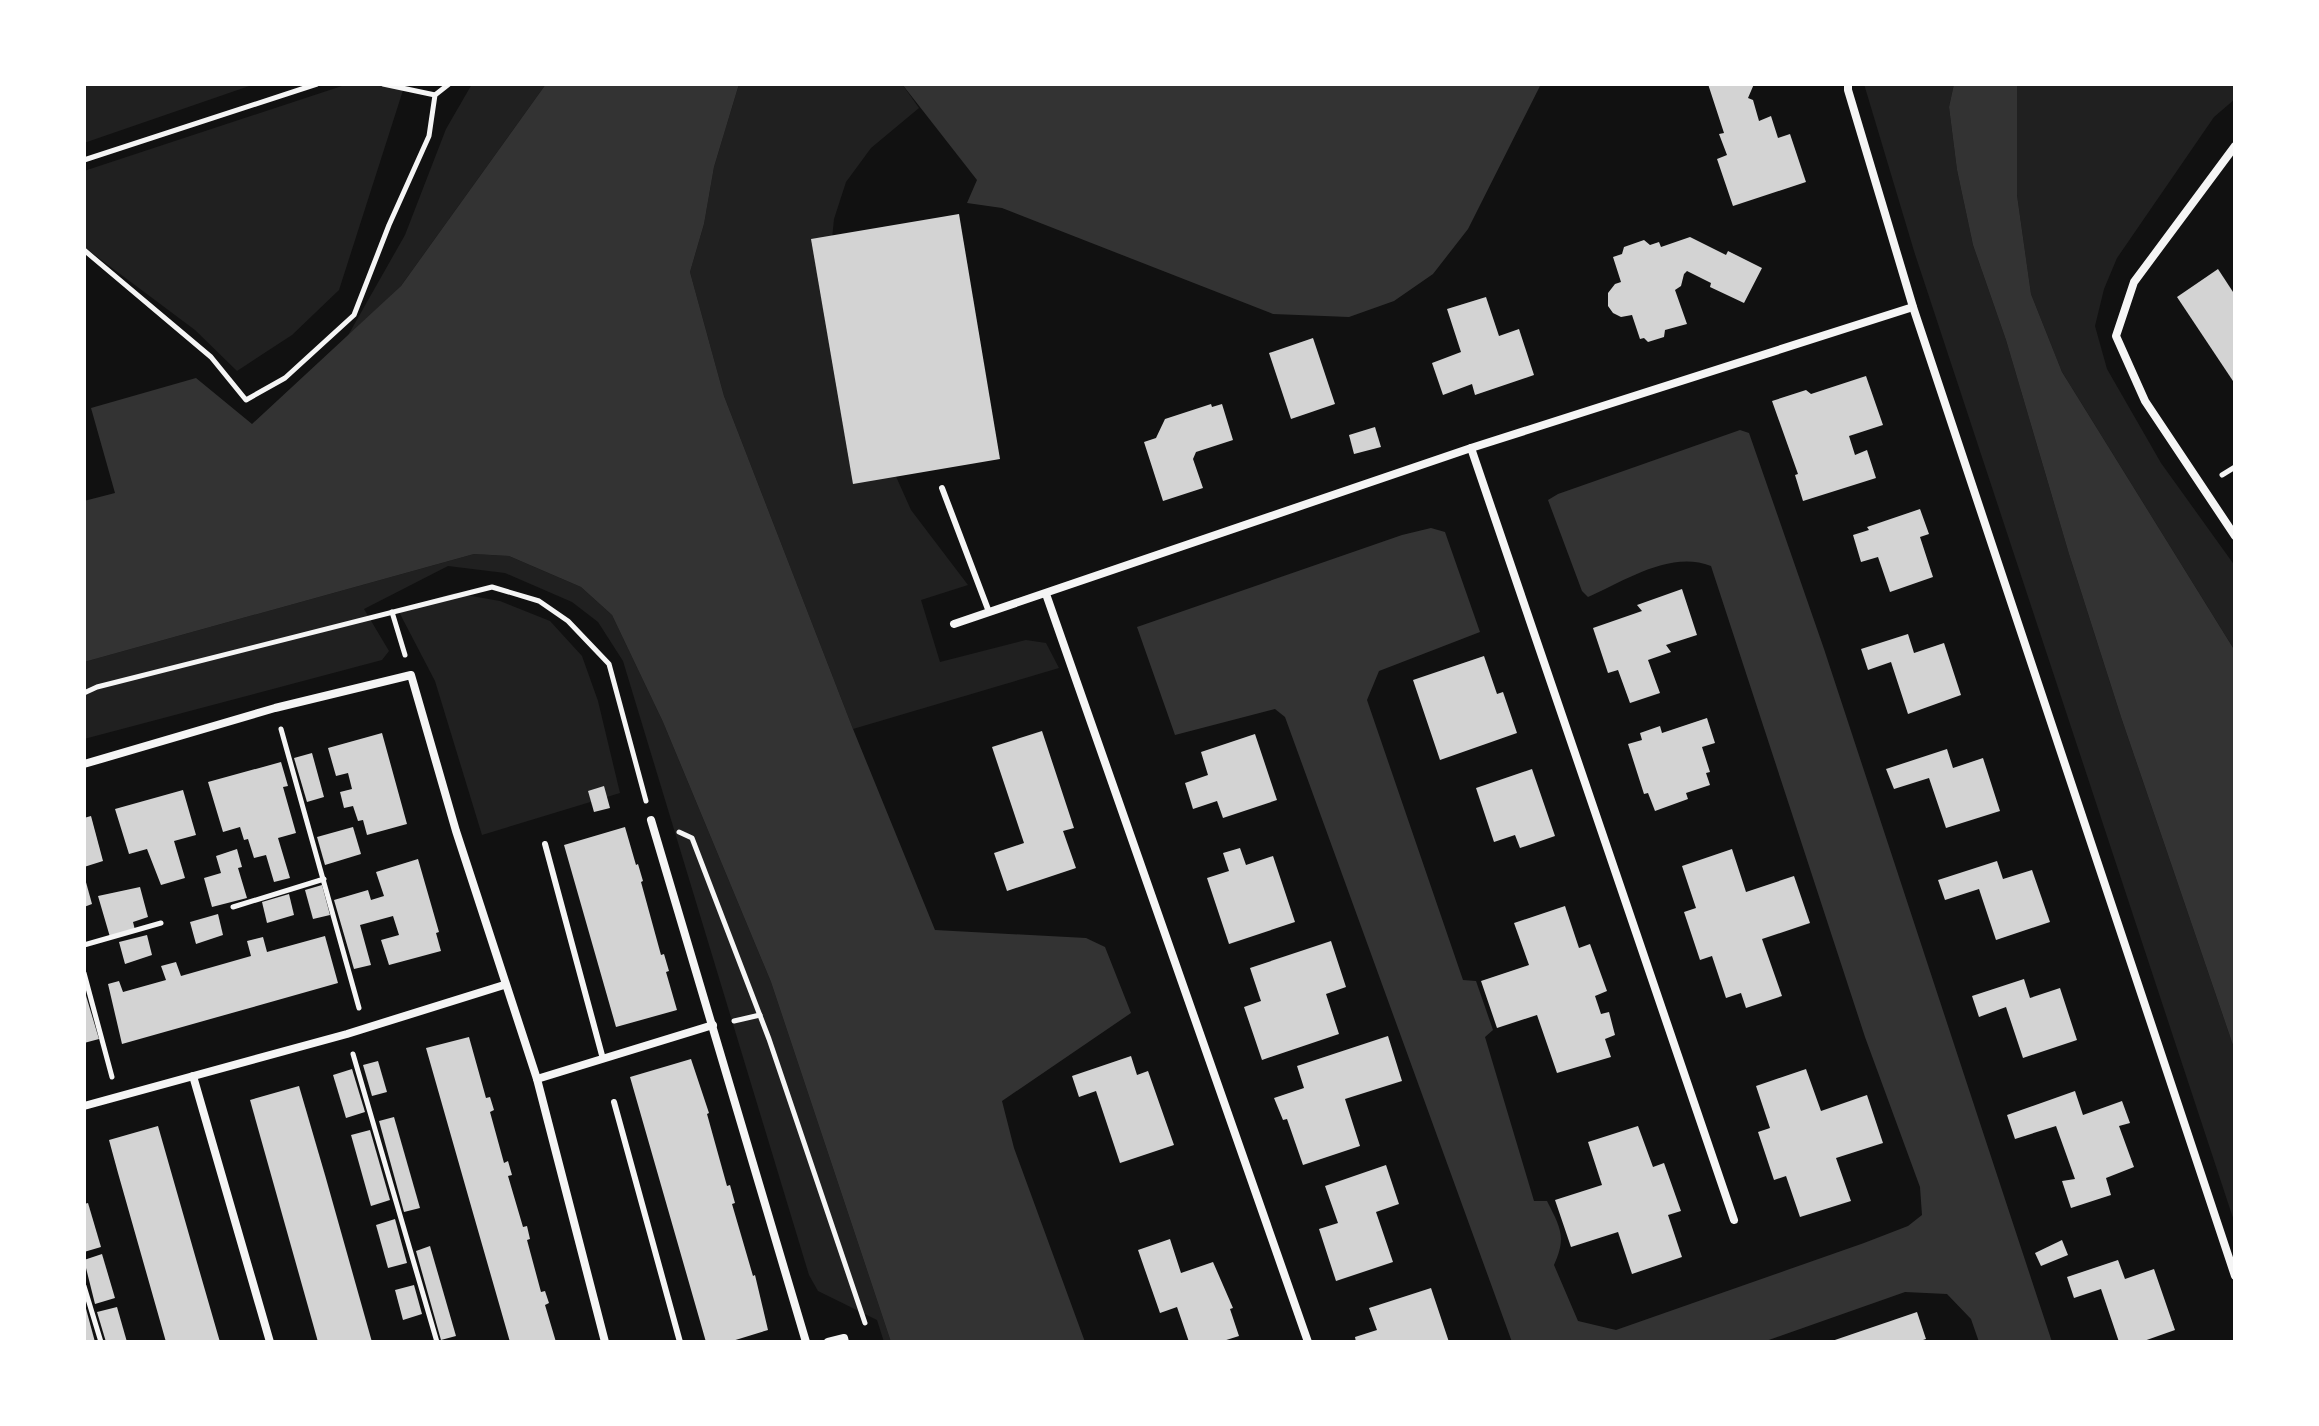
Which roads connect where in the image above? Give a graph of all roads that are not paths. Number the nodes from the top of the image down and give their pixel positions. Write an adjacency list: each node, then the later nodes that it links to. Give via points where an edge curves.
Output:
1 (1848, 84): 3 (street)
2 (2235, 146): 6 (street, via 2134,282 2116,336 2145,401)
3 (1913, 307): 4 (street); 21 (street)
4 (1471, 448): 7 (street); 20 (street)
5 (942, 488): 8 (lane)
6 (2235, 536)
7 (1046, 594): 8 (street); 28 (street)
8 (989, 612): 9 (street)
9 (954, 624)
10 (84, 764): 13 (street, via 411,675)
11 (651, 820): 14 (street)
12 (545, 844): 15 (lane)
13 (504, 985): 16 (street); 17 (street)
14 (713, 1025): 15 (street); 25 (street)
15 (603, 1059): 17 (street)
16 (193, 1076): 19 (street); 22 (street)
17 (537, 1079): 23 (street)
18 (614, 1102): 24 (lane)
19 (84, 1106)
20 (1734, 1220)
21 (2235, 1276)
22 (270, 1342)
23 (605, 1342)
24 (680, 1342)
25 (806, 1342)
26 (828, 1342): 27 (street)
27 (845, 1342)
28 (1308, 1342)

